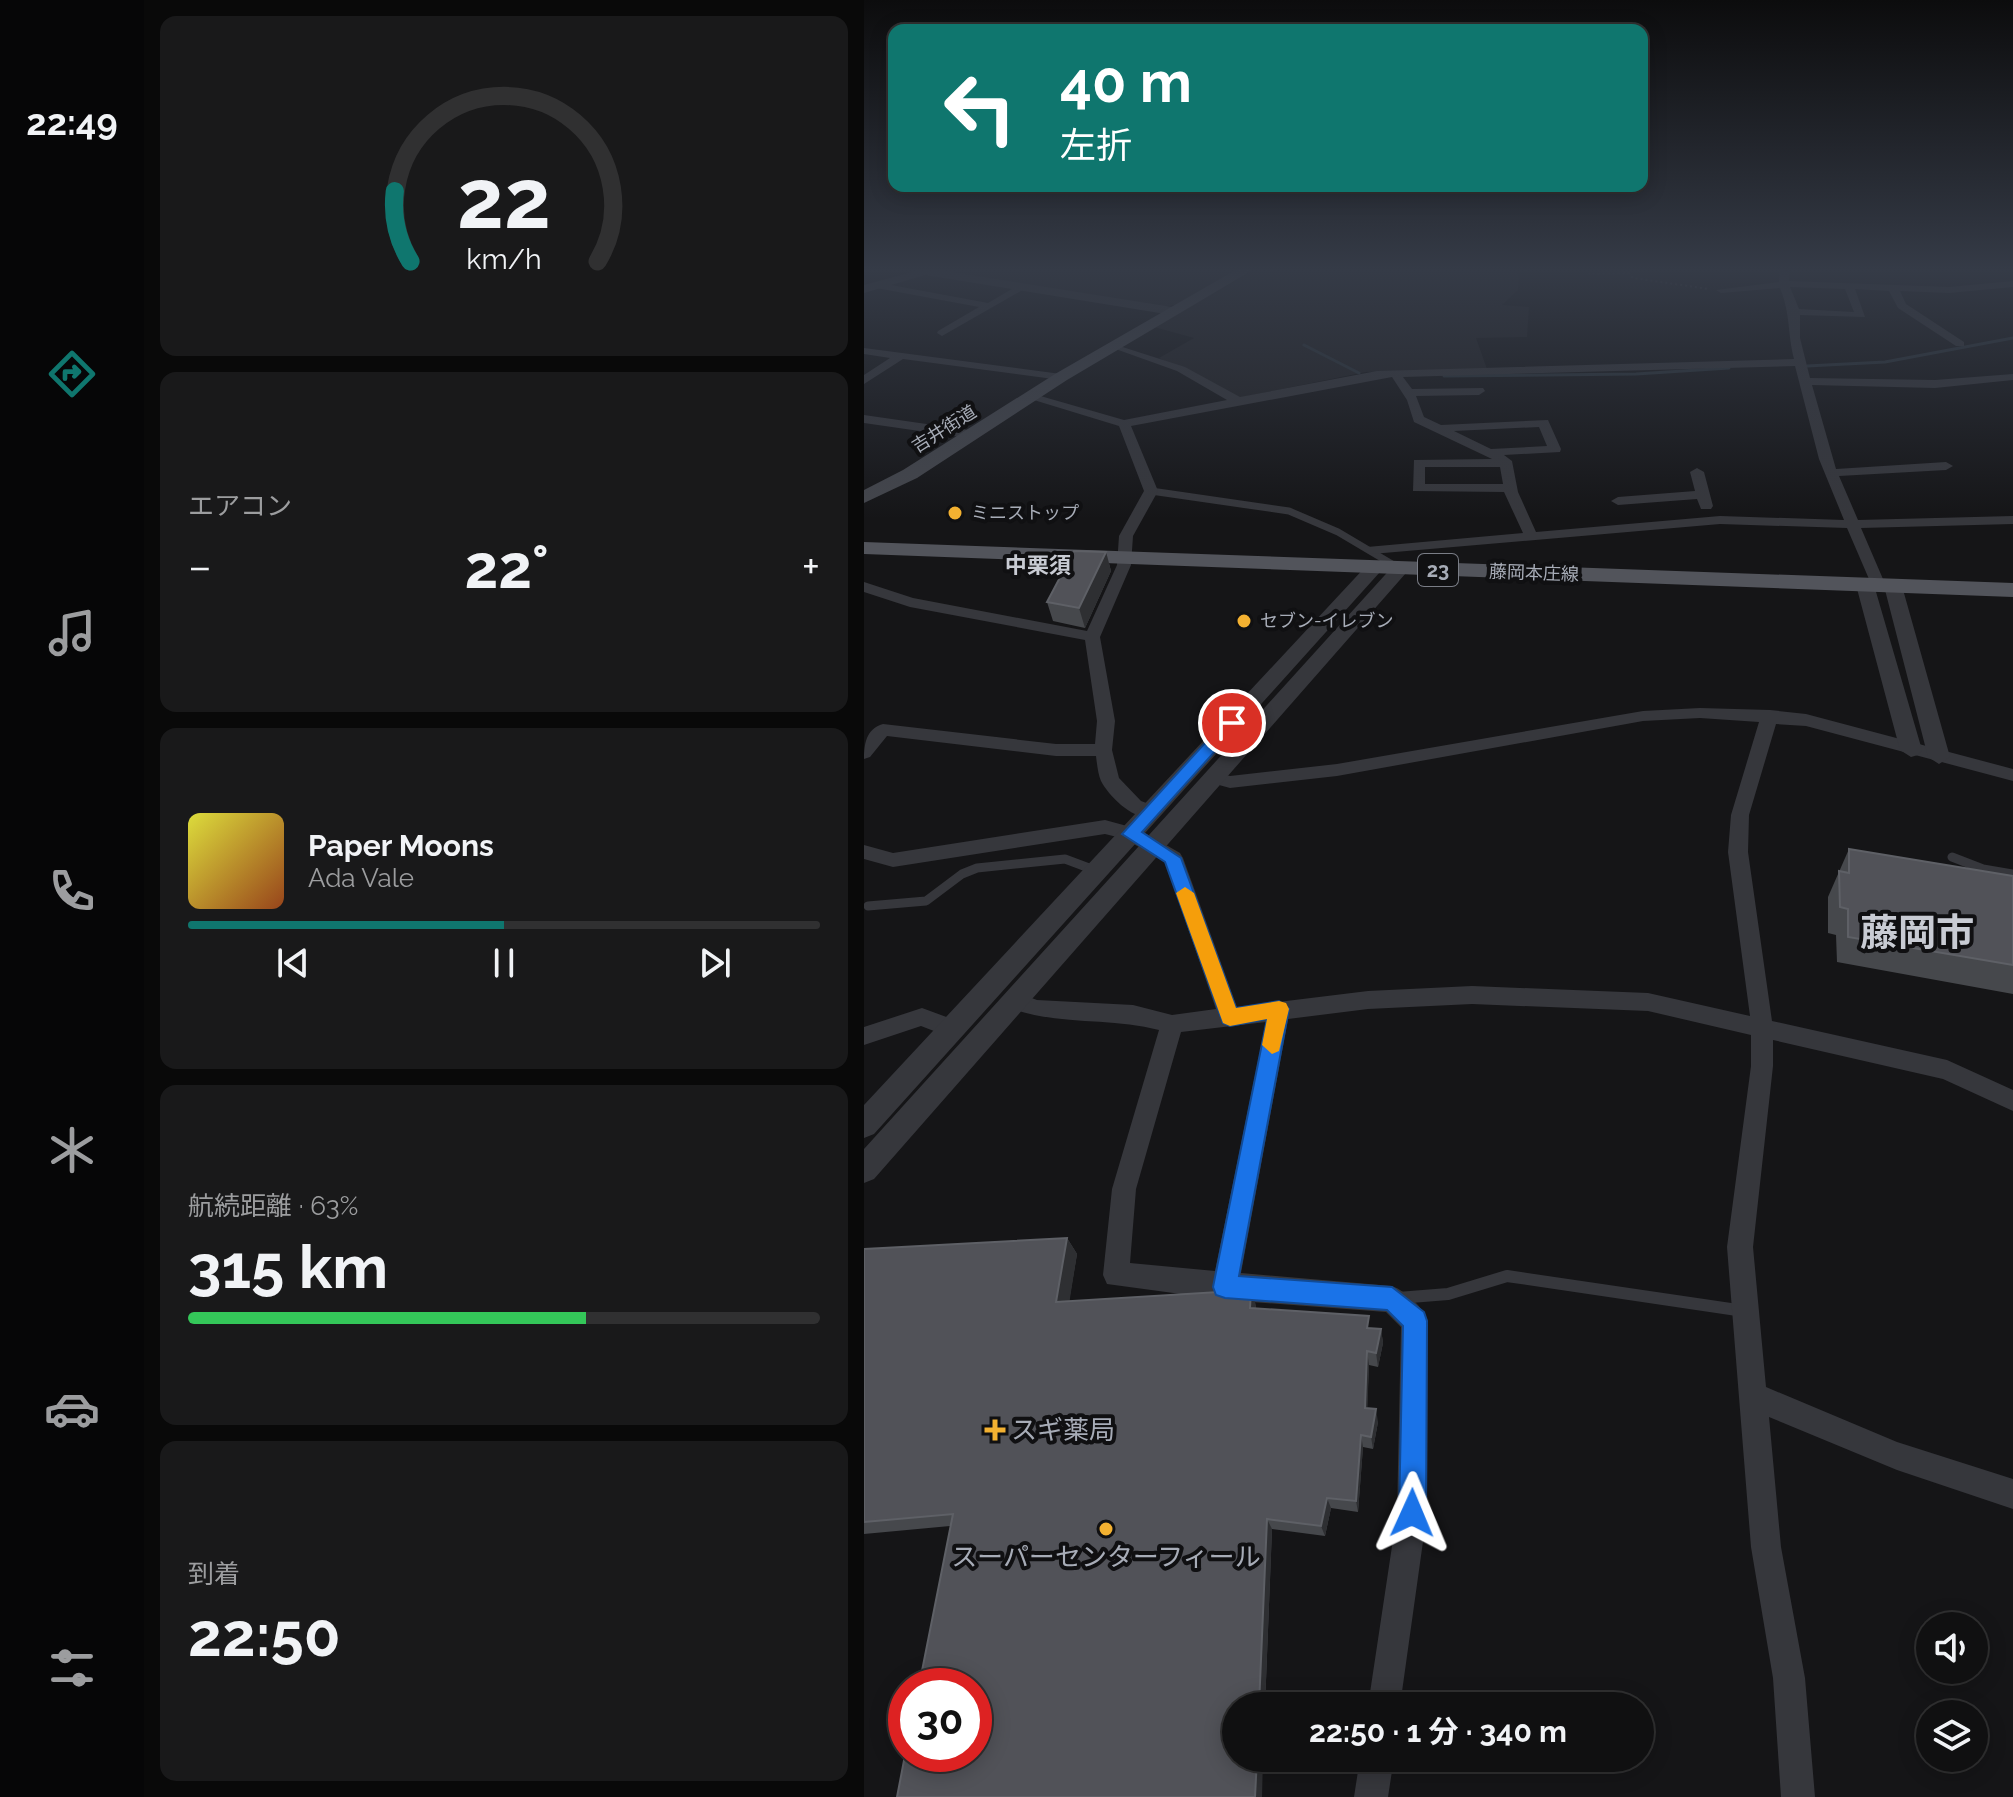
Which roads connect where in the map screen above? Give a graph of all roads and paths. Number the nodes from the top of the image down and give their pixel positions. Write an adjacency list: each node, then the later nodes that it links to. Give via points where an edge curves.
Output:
1 (868, 352): 5 (street)
2 (1103, 352): 8 (main road, 吉井街道)
3 (1133, 352): 15 (street, via 1181,369)
4 (1797, 352): 6 (street)
5 (898, 358): 8 (street); 10 (street)
6 (1800, 362): 7 (street); 11 (street)
7 (1396, 374): 13 (street); 15 (street, via 1355,376)
8 (1061, 377): 14 (main road, 吉井街道)
9 (2013, 377): 11 (street, via 1935,384)
10 (864, 380)
11 (1806, 381): 24 (street)
12 (1479, 391): 13 (street)
13 (1410, 393): 18 (street, via 1418,419)
14 (1030, 397): 17 (street); 19 (main road, 吉井街道)
15 (1236, 400): 17 (street)
16 (864, 419): 19 (street)
17 (1124, 424): 26 (street)
18 (1440, 429): 20 (street); 20 (street, via 1544,423 1555,449)
19 (975, 435): 28 (main road, 吉井街道)
20 (1493, 452): 21 (street)
21 (1506, 463): 25 (street); 25 (street, via 1419,463 1418,488)
22 (1946, 466): 24 (street)
23 (1697, 472): 27 (street)
24 (1831, 473): 32 (street)
25 (1511, 488): 33 (street)
26 (1151, 491): 35 (street, via 1126,536); 36 (lane, via 1277,507)
27 (1703, 495): 29 (street); 31 (street)
28 (864, 497)
29 (1618, 501)
30 (2013, 520): 32 (street)
31 (1711, 521): 32 (street); 33 (street)
32 (1853, 524): 38 (street)
33 (1531, 535): 36 (street)
34 (864, 548): 35 (main road, 藤岡本庄線 / 23)
35 (1126, 558): 36 (main road, 藤岡本庄線 / 23); 41 (street)
36 (1373, 559): 37 (main road, 藤岡本庄線 / 23); 49 (street)
37 (1400, 569): 38 (main road, 藤岡本庄線 / 23); 48 (street)
38 (1879, 586): 40 (main road, 藤岡本庄線 / 23); 44 (street); 46 (street)
39 (864, 587): 41 (street, via 925,605)
40 (2013, 590)
41 (1092, 637): 43 (street, via 1106,721)
42 (1770, 715): 44 (street); 48 (street, via 1643,716 1337,770 1230,782); 61 (street, via 1740,815 1738,852)
43 (1103, 750): 45 (street, via 1056,750 883,730); 49 (street, via 1110,780 1134,806)
44 (1911, 750): 46 (street)
45 (864, 753)
46 (1939, 757): 47 (street)
47 (2013, 775)
48 (1214, 778): 51 (street)
49 (1150, 812): 50 (street)
50 (1131, 834): 51 (street); 52 (street, via 1105,827 893,860); 54 (street)
51 (1151, 848): 57 (street); 59 (street, via 1173,858)
52 (864, 852)
53 (1952, 857): 55 (lane)
54 (1097, 871): 56 (lane, via 1065,859 977,868 926,901); 62 (street)
55 (2013, 874)
56 (868, 906)
57 (1015, 1001): 60 (street, via 1036,1009 1133,1014); 66 (street)
58 (1279, 1009): 59 (street); 61 (street, via 1472,995 1648,1002); 67 (street)
59 (1230, 1017): 60 (street)
60 (1172, 1024): 67 (street, via 1124,1189 1116,1275)
61 (1762, 1026): 64 (street, via 1947,1070); 69 (street, via 1740,1247)
62 (952, 1029): 63 (street, via 922,1017); 65 (street)
63 (864, 1036)
64 (2013, 1101)
65 (864, 1125)
66 (864, 1170)
67 (1225, 1287): 68 (street)
68 (1392, 1299): 69 (lane, via 1448,1294 1507,1276); 72 (street, via 1415,1321 1412,1513)
69 (1746, 1312): 70 (street)
70 (1753, 1396): 71 (street, via 1897,1456); 75 (street, via 1766,1547 1789,1678)
71 (2013, 1494)
72 (1386, 1692)
73 (1375, 1772): 74 (street)
74 (1371, 1797)
75 (1798, 1797)

